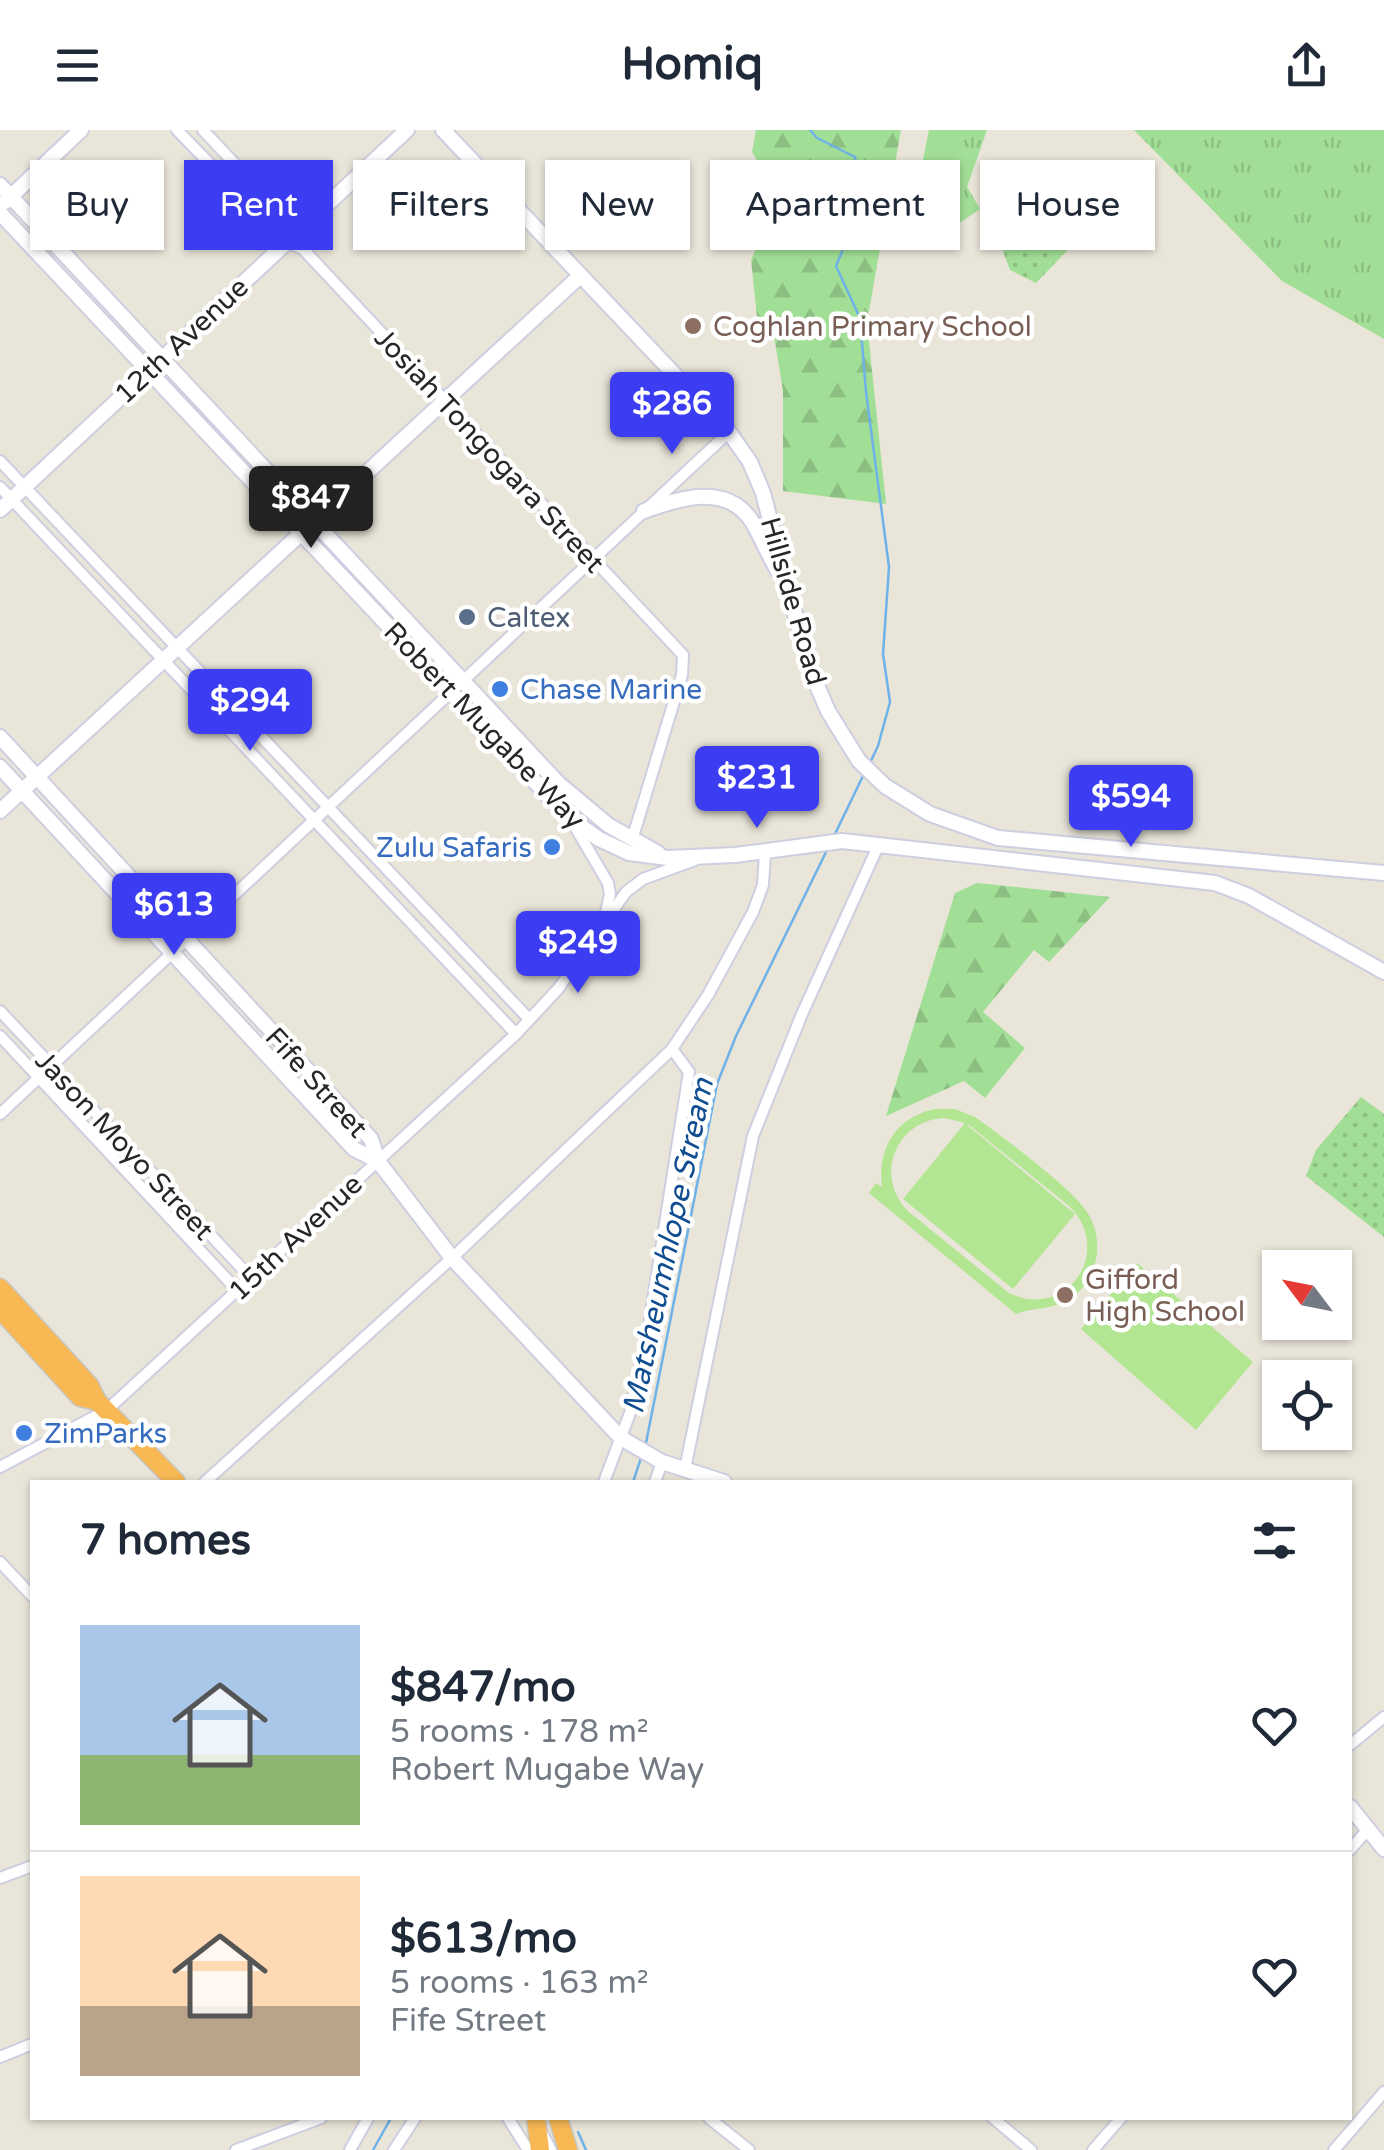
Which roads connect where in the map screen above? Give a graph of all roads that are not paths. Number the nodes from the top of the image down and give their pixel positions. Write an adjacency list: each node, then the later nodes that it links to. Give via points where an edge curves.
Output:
1 (81, 130): 9 (street)
2 (177, 130): 6 (street, Josiah Tongogara Street)
3 (203, 130): 7 (street)
4 (407, 130): 8 (street, 12th Avenue)
5 (443, 130): 12 (street, Hillside Road)
6 (206, 160)
7 (231, 160)
8 (333, 199)
9 (3, 200): 13 (street, Robert Mugabe Way); 14 (street, Robert Mugabe Way)
10 (277, 250): 13 (street, 12th Avenue)
11 (303, 250): 15 (street, Josiah Tongogara Street)
12 (580, 276): 15 (street); 16 (street, Hillside Road)
13 (161, 358): 14 (street, 12th Avenue); 22 (street, Robert Mugabe Way)
14 (148, 371): 19 (street, 12th Avenue); 22 (street, Robert Mugabe Way)
15 (442, 400): 22 (street); 23 (street, Josiah Tongogara Street)
16 (728, 432): 21 (street); 24 (street, Hillside Road, via 763,493)
17 (0, 462): 19 (street)
18 (0, 487): 20 (street)
19 (24, 487): 20 (street, 12th Avenue); 25 (street)
20 (6, 505): 26 (street)
21 (644, 511): 23 (street); 24 (street, via 682,497 731,502 752,522)
22 (307, 526): 25 (street); 27 (street, Robert Mugabe Way)
23 (592, 560): 27 (street); 36 (street, Josiah Tongogara Street, via 679,648 684,664)
24 (787, 586): 41 (street, Hillside Road, via 828,711 860,761 930,814 998,838)
25 (176, 647): 26 (street); 32 (street)
26 (163, 660): 30 (street); 35 (street)
27 (457, 687): 32 (street); 34 (street, Robert Mugabe Way); 36 (street, Robert Mugabe Way, via 582,806)
28 (0, 738): 30 (street, Fife Street)
29 (0, 766): 31 (street, Fife Street)
30 (36, 778): 31 (street); 43 (street, Fife Street)
31 (22, 790): 33 (street); 44 (street, Fife Street)
32 (328, 807): 35 (street); 47 (street)
33 (0, 811)
34 (569, 818): 39 (street, Robert Mugabe Way, via 629,854); 42 (street, via 608,883)
35 (314, 820): 43 (street); 48 (street)
36 (632, 840): 39 (street, Robert Mugabe Way)
37 (879, 844): 38 (street, via 819,842); 45 (street, via 1214,882); 64 (street, via 754,1136)
38 (765, 852): 40 (street); 50 (street, via 753,912)
39 (668, 858): 40 (street)
40 (700, 858): 42 (street, 15th Avenue, via 643,879)
41 (1384, 873)
42 (602, 928): 47 (street, 15th Avenue)
43 (187, 940): 44 (street); 54 (street, Fife Street, via 371,1139)
44 (172, 952): 51 (street); 54 (street, Fife Street, via 354,1149)
45 (1384, 972)
46 (0, 1011): 51 (street, Jason Moyo Street)
47 (529, 1020): 48 (street, 15th Avenue)
48 (516, 1034): 54 (street, 15th Avenue)
49 (0, 1036): 52 (street, Jason Moyo Street)
50 (672, 1050): 55 (street); 61 (street, via 689,1072)
51 (51, 1066): 52 (street); 56 (street, Jason Moyo Street)
52 (39, 1078): 53 (street); 58 (street, Jason Moyo Street)
53 (0, 1114)
54 (378, 1160): 55 (street); 56 (street, 15th Avenue)
55 (452, 1258): 61 (street); 66 (street)
56 (250, 1278): 58 (street, 15th Avenue)
57 (0, 1288): 60 (highway)
58 (237, 1290): 60 (street, 15th Avenue)
59 (0, 1309): 60 (highway, via 80,1397)
60 (102, 1406): 63 (street, 15th Avenue); 65 (highway)
61 (625, 1441): 62 (street); 67 (street)
62 (658, 1460): 64 (street); 68 (street)
63 (0, 1466)
64 (685, 1469): 69 (street)
65 (174, 1480)
66 (207, 1480)
67 (605, 1480)
68 (655, 1480)
69 (718, 1480)
70 (0, 1562): 71 (street)
71 (30, 1594)
72 (1384, 1717): 73 (street)
73 (1352, 1743)
74 (1352, 1809): 75 (street)
75 (1368, 1829): 76 (street); 77 (street)
76 (1352, 1848)
77 (1384, 1849)
78 (30, 1867): 79 (street)
79 (0, 1878)
80 (30, 2045): 81 (street)
81 (0, 2057)
82 (1384, 2092): 103 (street)
83 (317, 2120): 93 (street)
84 (367, 2120): 94 (street)
85 (413, 2120): 95 (street)
86 (509, 2120): 96 (street)
87 (535, 2120): 97 (highway)
88 (536, 2120): 98 (street)
89 (559, 2120): 99 (highway)
90 (996, 2120): 101 (street)
91 (1118, 2120): 102 (street)
92 (725, 2122): 100 (street)
93 (236, 2150)
94 (350, 2150)
95 (394, 2150)
96 (528, 2150)
97 (540, 2150)
98 (552, 2150)
99 (568, 2150)
100 (748, 2150)
101 (1031, 2150)
102 (1093, 2150)
103 (1334, 2150)

